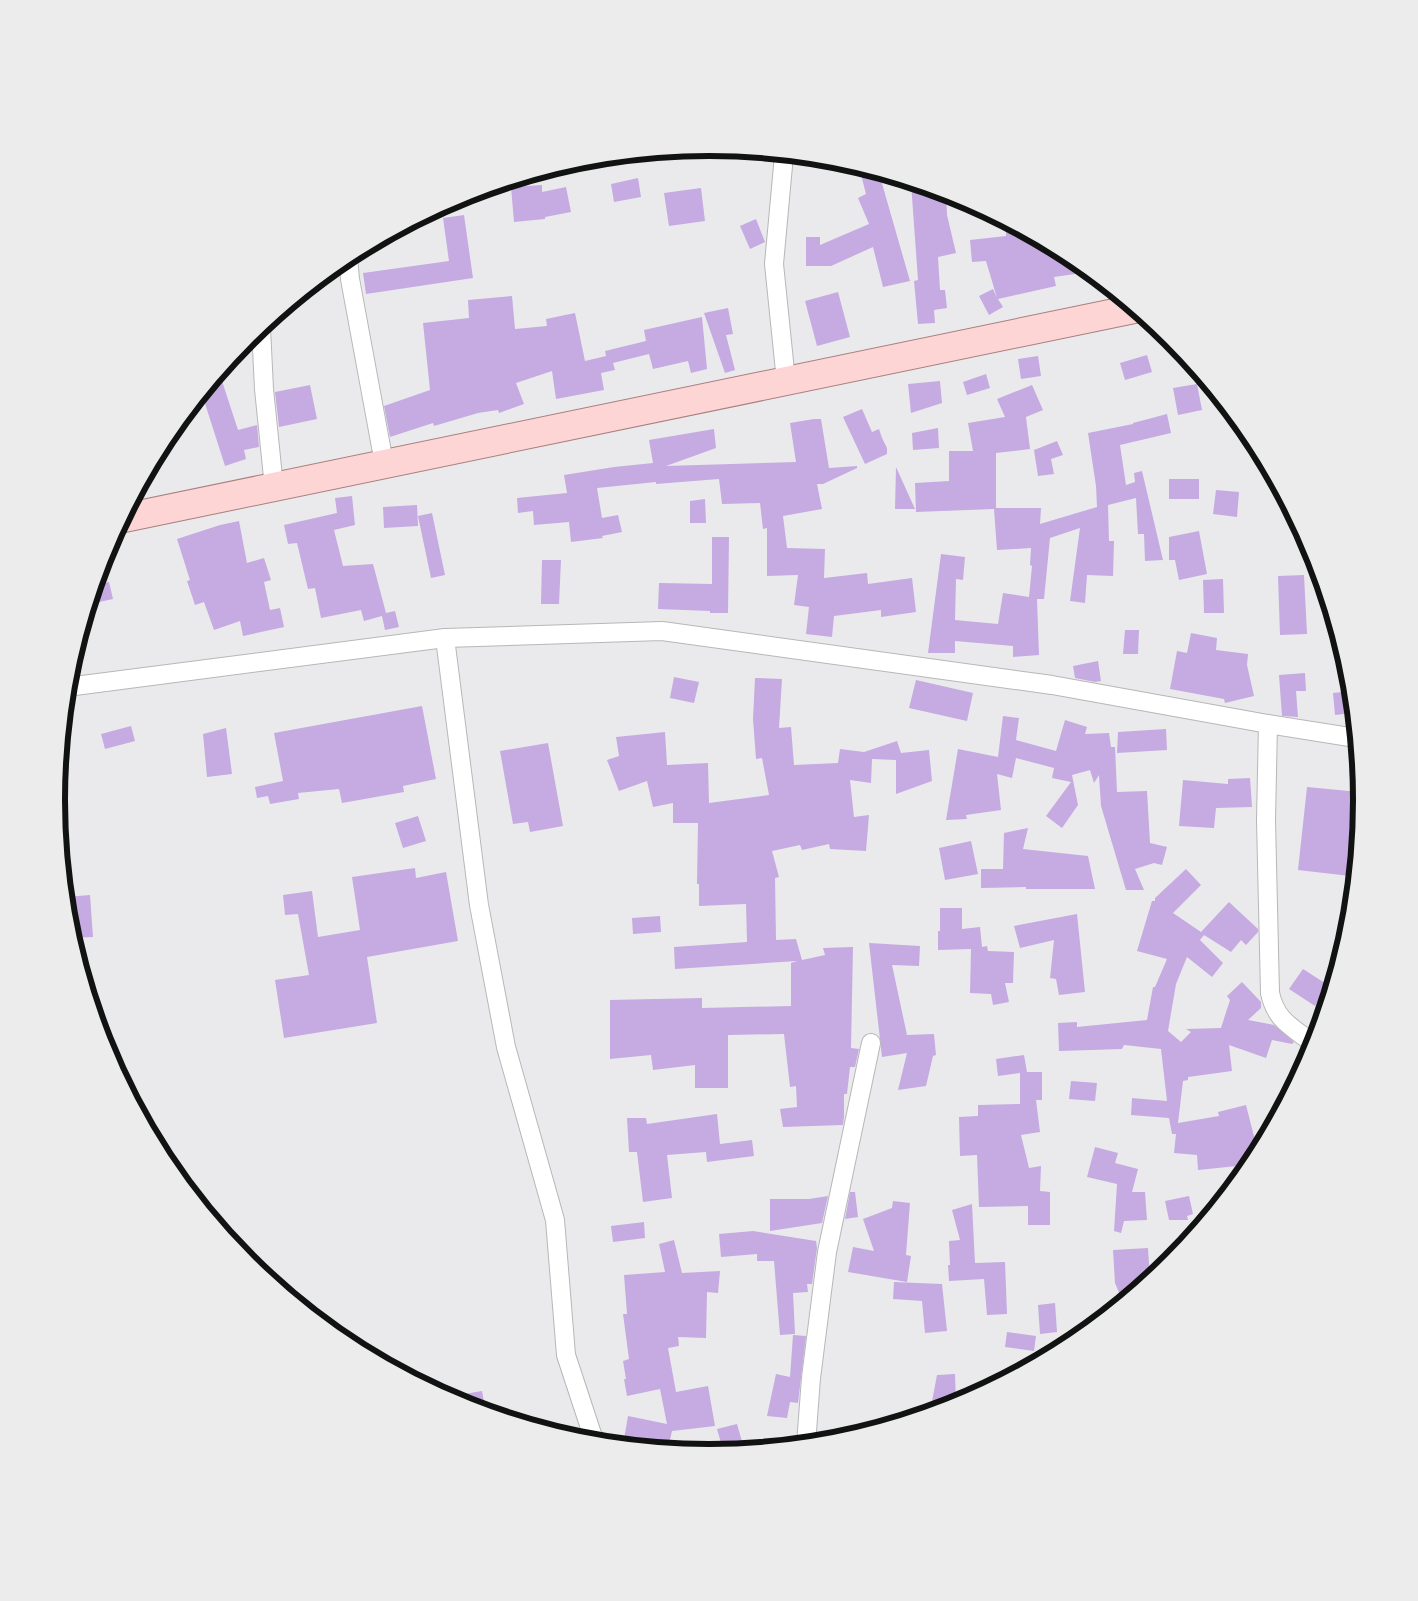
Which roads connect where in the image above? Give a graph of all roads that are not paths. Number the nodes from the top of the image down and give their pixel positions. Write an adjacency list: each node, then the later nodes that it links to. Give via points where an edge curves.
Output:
1 (783, 161): 5 (street, via 774,264)
2 (349, 267): 6 (street)
3 (1127, 310): 5 (main road)
4 (261, 338): 7 (street)
5 (786, 381): 6 (main road)
6 (384, 463): 7 (main road)
7 (274, 487): 8 (main road)
8 (131, 517)
9 (445, 638): 10 (street); 11 (street, via 662,630 1052,685); 15 (street, via 479,904 500,1018 555,1220 566,1355)
10 (75, 686)
11 (1268, 724): 12 (street); 13 (street, via 1266,820 1270,993 1273,1008 1284,1022)
12 (1349, 737)
13 (1307, 1039)
14 (870, 1043): 16 (street, via 827,1252)
15 (592, 1433)
16 (807, 1437)

